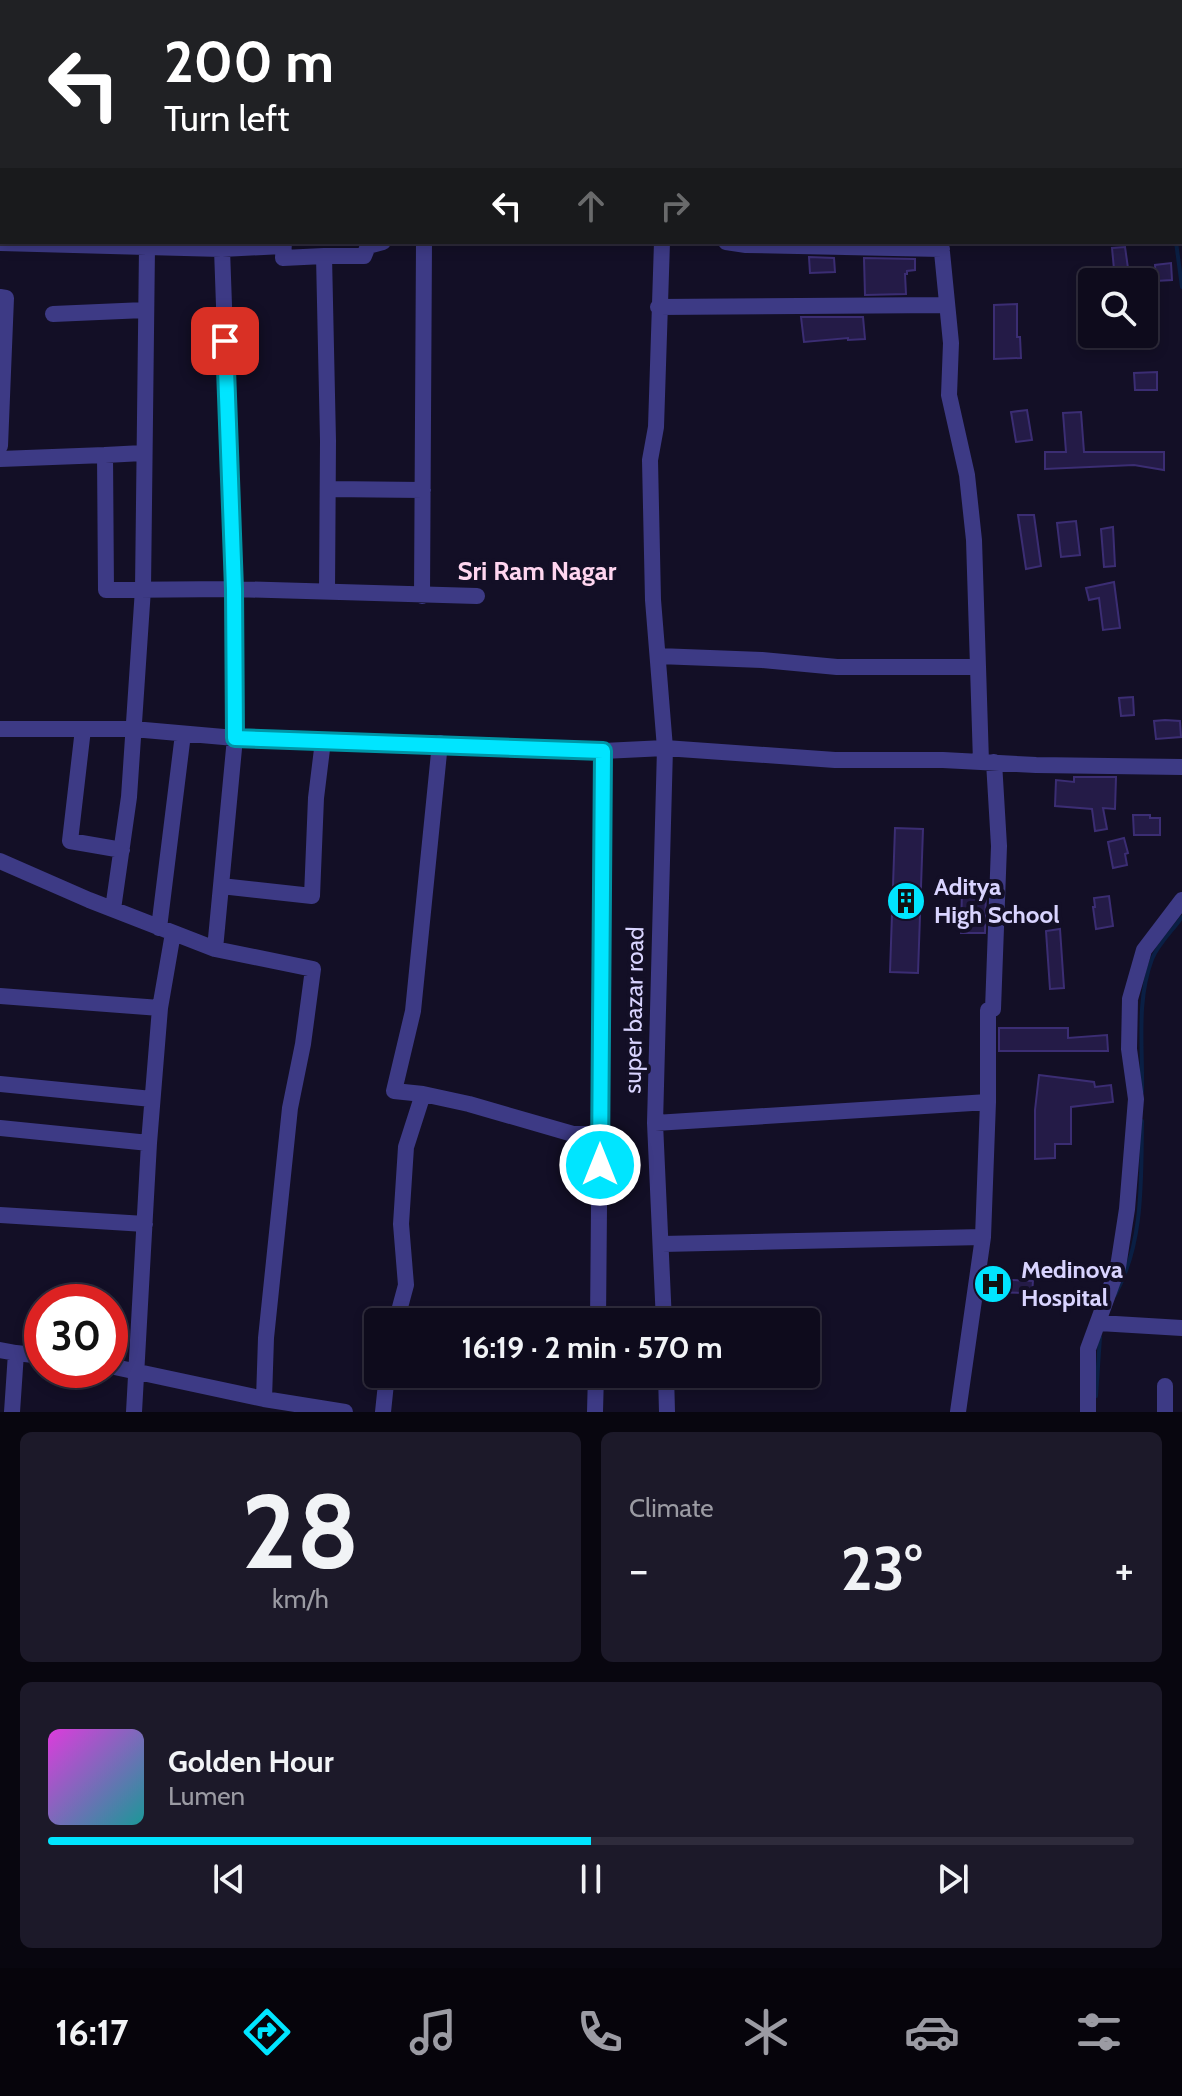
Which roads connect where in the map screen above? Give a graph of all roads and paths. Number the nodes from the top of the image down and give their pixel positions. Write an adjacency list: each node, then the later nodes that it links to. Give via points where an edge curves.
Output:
1 (37, 244): 9 (street)
2 (284, 244): 8 (street); 10 (street, via 283,258)
3 (372, 244): 10 (street, via 364,256)
4 (424, 244): 21 (street)
5 (662, 244): 13 (street, super bazar road)
6 (739, 244): 7 (street)
7 (942, 245): 12 (street)
8 (214, 246): 9 (street); 23 (street)
9 (147, 247): 14 (street)
10 (324, 256): 20 (street)
11 (0, 297): 16 (street, via 6,298)
12 (947, 305): 13 (street); 28 (street, via 949,395 967,475 974,540)
13 (658, 307): 27 (street, super bazar road, via 656,427 650,460)
14 (145, 310): 15 (street); 17 (street)
15 (53, 314)
16 (0, 446)
17 (143, 453): 18 (street); 22 (street)
18 (105, 455): 19 (street); 22 (street, via 106,590)
19 (0, 459)
20 (328, 489): 21 (street); 24 (street)
21 (423, 490): 25 (street)
22 (143, 589): 23 (street); 31 (street)
23 (234, 589): 24 (street); 33 (street)
24 (327, 592): 25 (street)
25 (422, 596): 26 (street)
26 (477, 596)
27 (658, 656): 28 (street, via 837,667); 36 (street, super bazar road)
28 (978, 667): 38 (street)
29 (0, 729): 30 (street)
30 (83, 729): 31 (street); 40 (street, via 70,841)
31 (133, 729): 32 (street); 40 (street)
32 (183, 734): 33 (street); 45 (street)
33 (235, 738): 34 (street); 42 (street)
34 (323, 741): 35 (street); 42 (street, via 312,896)
35 (440, 743): 37 (street); 50 (street, via 413,1011 394,1091)
36 (665, 748): 37 (street); 38 (street, via 835,760); 53 (street, super bazar road)
37 (603, 751): 55 (street)
38 (988, 762): 39 (street); 52 (street, via 999,846)
39 (1182, 767)
40 (122, 850): 44 (street)
41 (0, 861): 44 (street)
42 (221, 886): 46 (street)
43 (1182, 900): 64 (street, via 1144,950 1130,999 1136,1099 1127,1209 1118,1267)
44 (113, 909): 45 (street)
45 (166, 931): 46 (street); 48 (street)
46 (215, 949): 73 (street, via 313,969 290,1108)
47 (0, 996): 48 (street)
48 (160, 1008): 51 (street)
49 (0, 1084): 51 (street)
50 (423, 1094): 55 (street, via 573,1134); 61 (street, via 406,1147 401,1224 406,1285)
51 (152, 1099): 56 (street)
52 (988, 1102): 53 (street); 59 (street)
53 (655, 1123): 60 (street, super bazar road)
54 (0, 1128): 56 (street)
55 (600, 1134): 62 (street)
56 (149, 1143): 58 (street)
57 (0, 1215): 58 (street)
58 (145, 1224): 68 (street)
59 (983, 1237): 60 (street); 80 (street)
60 (662, 1244): 63 (street, super bazar road)
61 (400, 1308)
62 (598, 1308)
63 (664, 1308)
64 (1099, 1323): 65 (street); 81 (street, via 1088,1349)
65 (1182, 1328)
66 (8, 1351): 74 (street, via 17,1369)
67 (128, 1369): 68 (street)
68 (136, 1370): 73 (street); 75 (street)
69 (1165, 1386): 82 (street)
70 (386, 1388): 77 (street)
71 (596, 1388): 78 (street)
72 (666, 1388): 79 (street)
73 (264, 1399): 76 (street)
74 (12, 1412)
75 (134, 1412)
76 (345, 1412)
77 (383, 1412)
78 (595, 1412)
79 (667, 1412)
80 (958, 1412)
81 (1088, 1412)
82 (1165, 1412)

